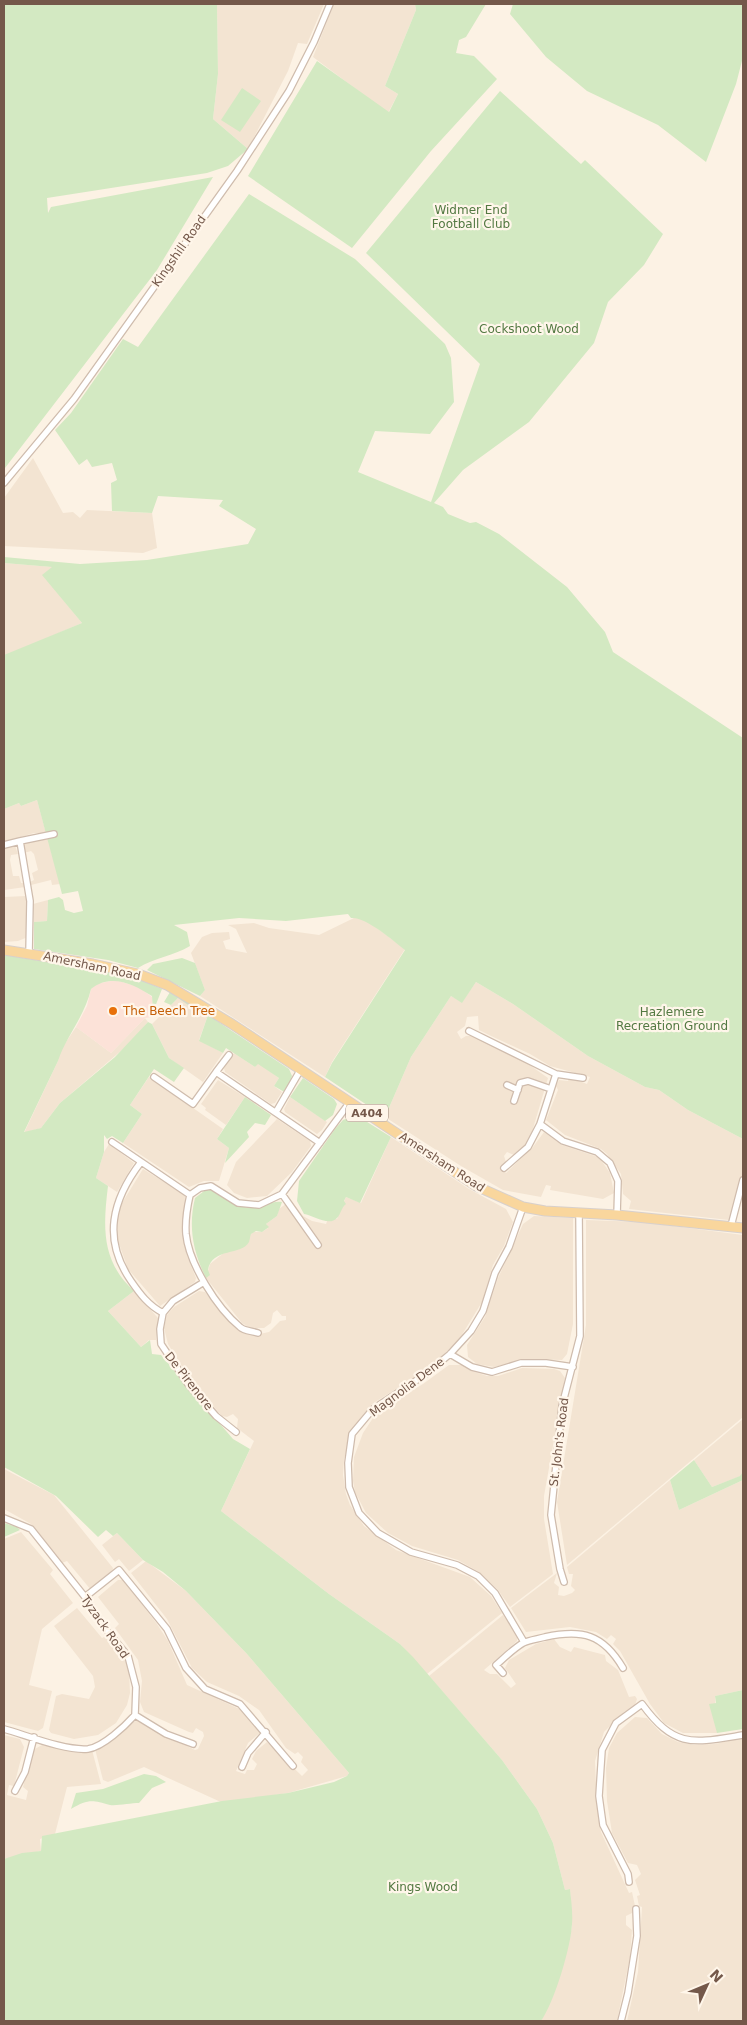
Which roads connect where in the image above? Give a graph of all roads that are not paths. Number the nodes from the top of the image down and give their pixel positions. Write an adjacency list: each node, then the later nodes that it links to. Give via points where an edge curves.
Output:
1 (330, 4): 2 (street, Kingshill Road, via 289,91 237,171 74,399)
2 (4, 483)
3 (54, 834): 4 (street)
4 (20, 841): 5 (street); 7 (street, via 30,902)
5 (4, 845)
6 (4, 950): 7 (main road, Amersham Road / A404)
7 (29, 953): 10 (main road, Amersham Road / A404, via 129,972 167,985)
8 (469, 1031): 12 (street)
9 (229, 1055): 11 (street)
10 (301, 1069): 19 (main road, Amersham Road / A404); 20 (street)
11 (216, 1072): 13 (street, via 193,1104); 20 (street)
12 (556, 1074): 14 (street); 17 (street)
13 (154, 1078)
14 (583, 1078)
15 (507, 1085): 16 (street)
16 (518, 1090): 17 (street, via 520,1083 528,1081); 18 (street)
17 (551, 1090): 21 (street)
18 (514, 1101)
19 (350, 1102): 23 (street); 29 (main road, Amersham Road / A404, via 476,1186)
20 (276, 1112): 23 (street)
21 (540, 1124): 25 (street, via 528,1147); 31 (street, via 563,1141 597,1152 610,1163 618,1181)
22 (112, 1142): 24 (street)
23 (320, 1143): 27 (street)
24 (141, 1162): 28 (street); 36 (street, via 119,1198 112,1228 115,1252 141,1296)
25 (504, 1168)
26 (743, 1180): 32 (street)
27 (282, 1194): 28 (street, via 259,1205 238,1203 211,1186); 34 (street)
28 (190, 1195): 35 (street, via 186,1235)
29 (523, 1207): 30 (main road, Amersham Road / A404); 38 (street, Magnolia Dene, via 509,1247 495,1273 483,1312)
30 (579, 1212): 31 (main road, Amersham Road / A404); 39 (street, St. John's Road, via 580,1336)
31 (617, 1215): 32 (main road, Amersham Road / A404)
32 (731, 1226): 33 (main road, Amersham Road / A404)
33 (743, 1228)
34 (318, 1245)
35 (204, 1282): 36 (street, via 174,1301); 37 (street, via 241,1328)
36 (162, 1313): 40 (street, De Pirenore, via 161,1344 188,1384 216,1416)
37 (258, 1333)
38 (450, 1354): 39 (street, via 472,1367 492,1372 521,1363 546,1362); 44 (street, Magnolia Dene, via 373,1409 352,1434 348,1463 350,1487 359,1513 378,1533 411,1552 478,1576 495,1593)
39 (572, 1367): 42 (street, St. John's Road, via 562,1406 551,1515)
40 (236, 1432)
41 (4, 1518): 43 (street, Tyzack Road, via 31,1528)
42 (564, 1582)
43 (85, 1596): 47 (street, Tyzack Road, via 103,1626 128,1656 136,1687); 49 (street, via 119,1570 167,1629 186,1668 205,1689 240,1704)
44 (524, 1642): 45 (street, via 582,1633 614,1652); 46 (street, via 496,1665)
45 (622, 1668)
46 (503, 1673)
47 (135, 1715): 51 (street, via 117,1733 89,1749); 52 (street, via 166,1734)
48 (4, 1729): 51 (street)
49 (266, 1732): 53 (street); 54 (street, via 248,1753)
50 (743, 1735): 56 (street, via 697,1742 678,1738 655,1722 642,1704 616,1723 602,1750 599,1796 603,1825)
51 (34, 1737): 55 (street, via 25,1772)
52 (193, 1744)
53 (292, 1766)
54 (242, 1767)
55 (15, 1791)
56 (629, 1882)
57 (636, 1908): 58 (street, via 637,1936)
58 (621, 2021)

